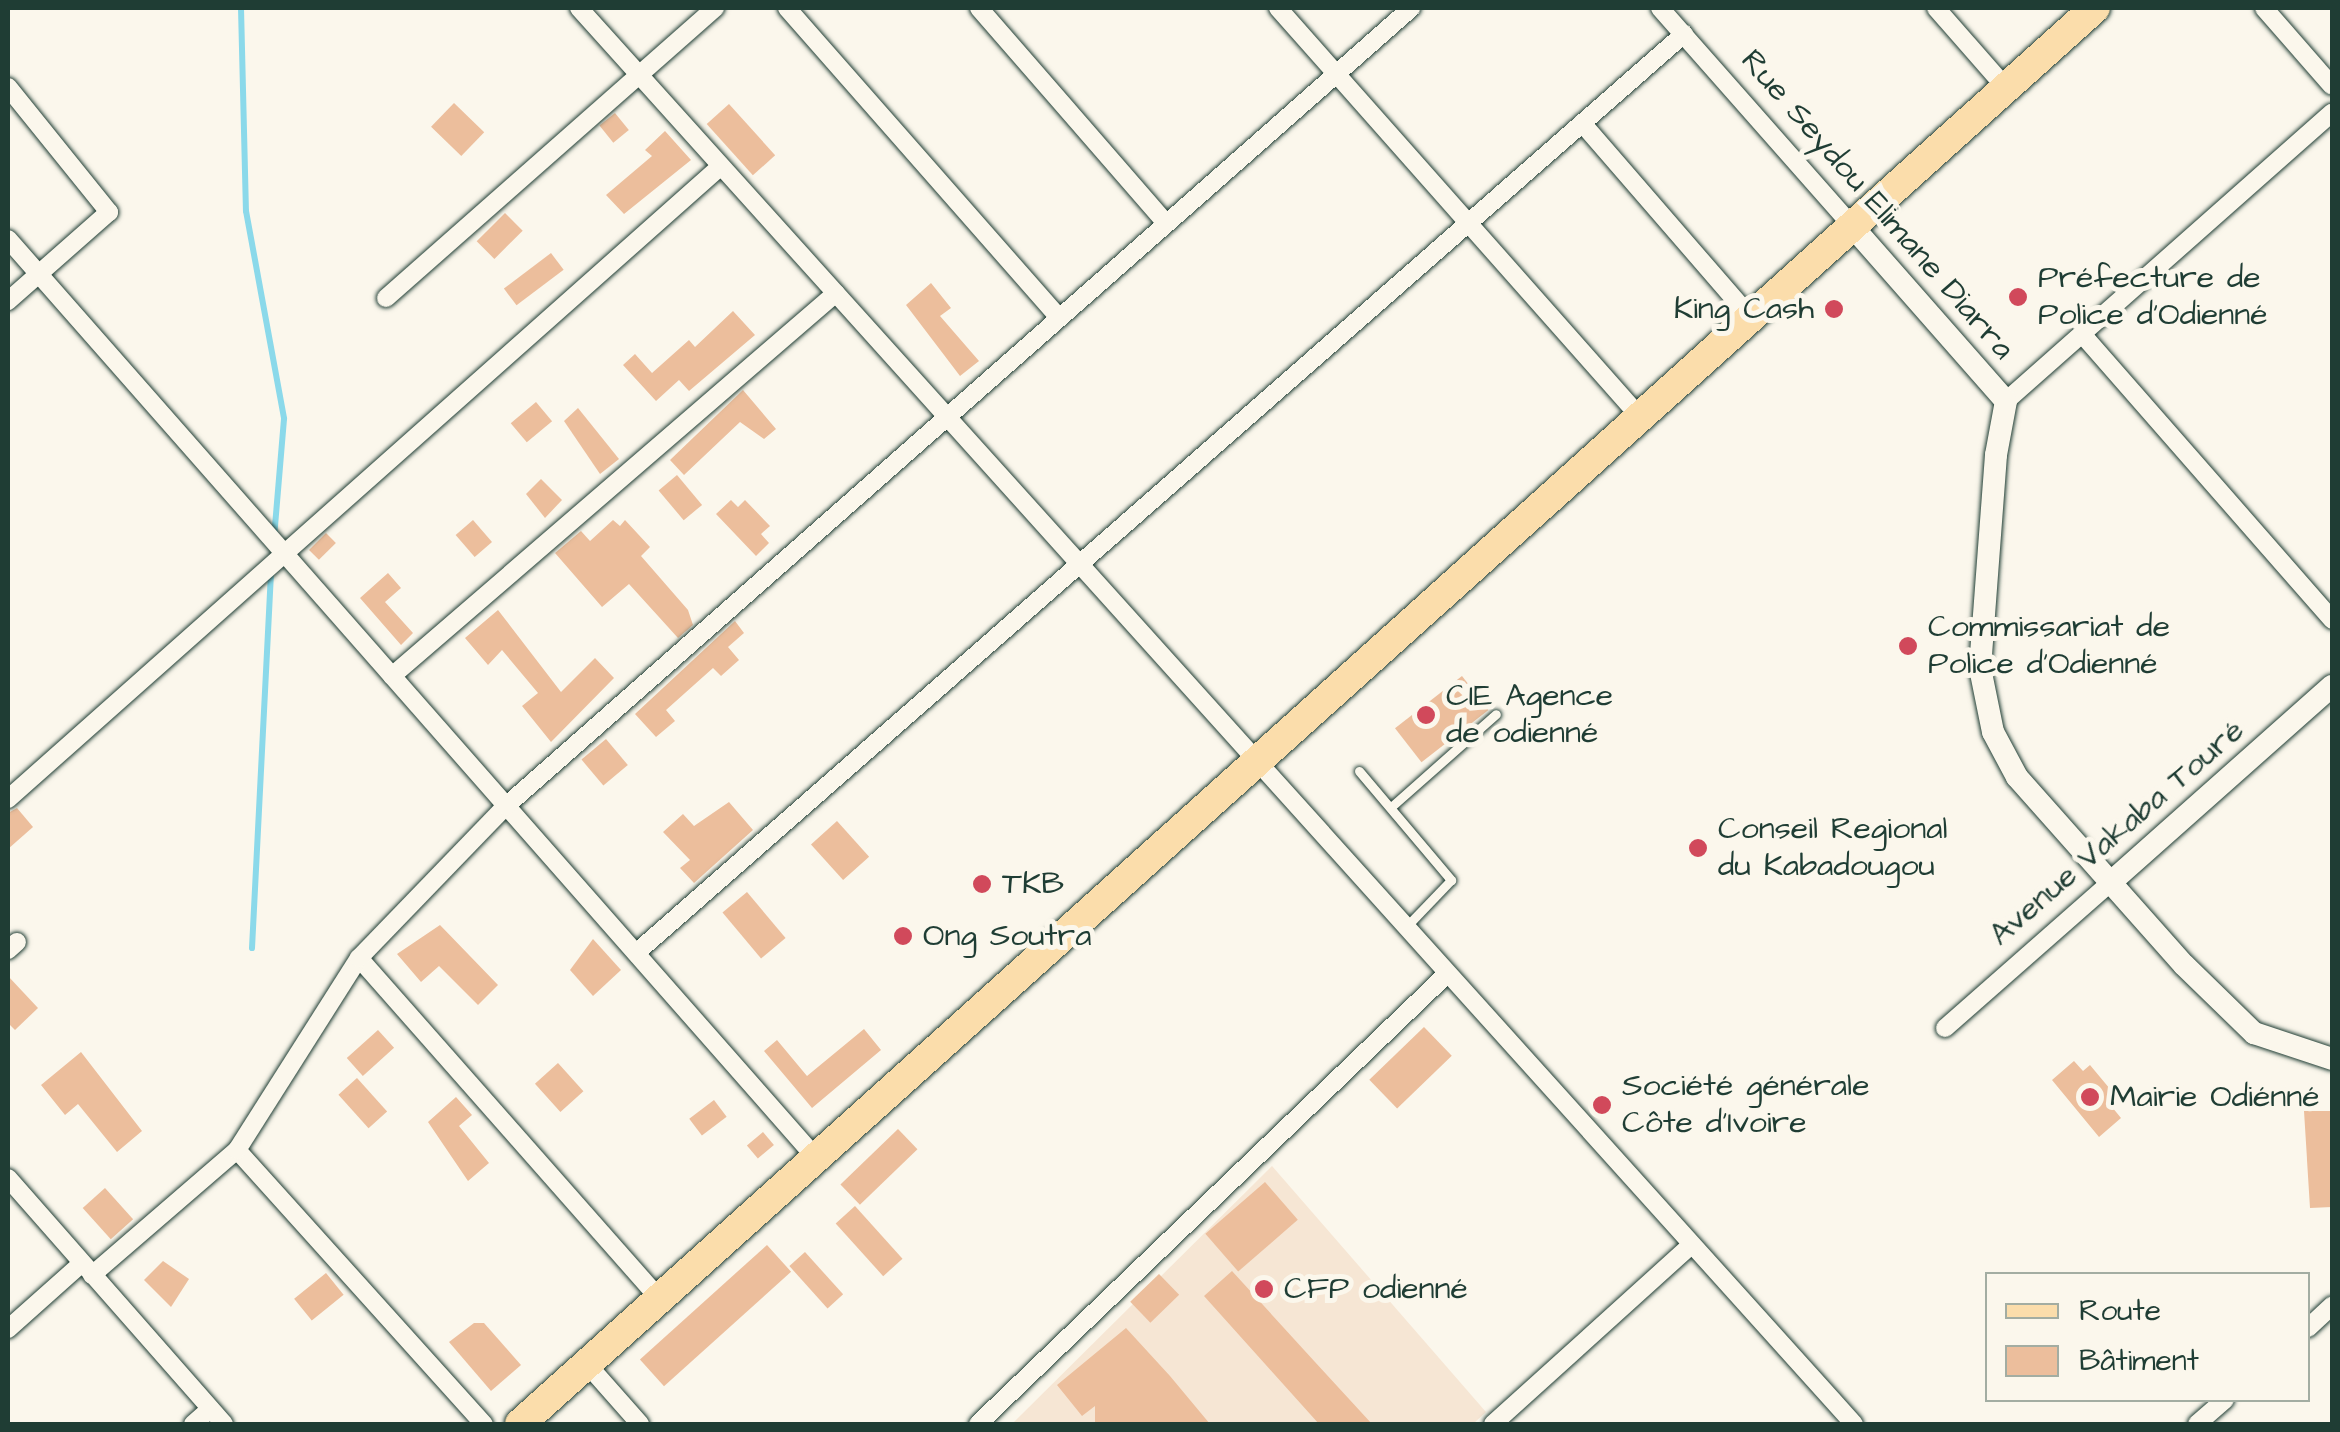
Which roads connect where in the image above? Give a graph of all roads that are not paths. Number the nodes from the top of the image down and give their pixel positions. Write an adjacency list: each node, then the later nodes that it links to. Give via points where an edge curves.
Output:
1 (579, 8): 13 (street)
2 (715, 8): 13 (street)
3 (787, 8): 28 (street)
4 (979, 8): 21 (street)
5 (1278, 8): 12 (street)
6 (1411, 8): 12 (street)
7 (1660, 8): 11 (street, Rue Seydou Elimane Diarra)
8 (1936, 8): 16 (street)
9 (2094, 8): 16 (main road)
10 (2264, 8): 14 (street)
11 (1684, 34): 18 (street); 22 (street, Rue Seydou Elimane Diarra)
12 (1338, 72): 20 (street); 21 (street)
13 (639, 74): 19 (street); 26 (street)
14 (2332, 86)
15 (8, 87): 24 (street, via 109,212)
16 (2006, 88): 22 (main road)
17 (2332, 113): 30 (street)
18 (1582, 123): 20 (street); 29 (street)
19 (721, 166): 25 (street); 34 (street)
20 (1471, 220): 33 (street); 35 (street)
21 (1166, 224): 28 (street)
22 (1852, 226): 29 (main road); 31 (street, Rue Seydou Elimane Diarra)
23 (8, 239): 24 (street)
24 (38, 274): 27 (street); 34 (street)
25 (836, 293): 32 (street); 37 (street)
26 (386, 298)
27 (8, 302)
28 (1059, 318): 32 (street)
29 (1751, 318): 33 (main road)
30 (2082, 334): 31 (street); 36 (street)
31 (2006, 401): 45 (street, via 1980,668 1993,732 2017,778)
32 (947, 417): 35 (street); 43 (street)
33 (1640, 417): 40 (main road)
34 (284, 554): 37 (street); 42 (street)
35 (1079, 564): 40 (street); 47 (street)
36 (2332, 620)
37 (392, 676): 43 (street)
38 (2332, 686): 45 (street, Avenue Vakaba Touré)
39 (1496, 714): 44 (lane)
40 (1257, 762): 46 (street); 53 (main road)
41 (1360, 771): 44 (lane)
42 (8, 799)
43 (506, 806): 47 (street); 48 (street)
44 (1391, 807): 46 (lane, via 1451,880)
45 (2110, 882): 50 (street, Avenue Vakaba Touré); 51 (street, via 2254,1034)
46 (1406, 928): 49 (street)
47 (636, 953): 53 (street)
48 (359, 958): 52 (street); 57 (street)
49 (1447, 974): 55 (street); 69 (street)
50 (1945, 1028)
51 (2332, 1059)
52 (237, 1150): 56 (street); 66 (street)
53 (816, 1158): 57 (main road)
54 (8, 1178): 56 (street)
55 (1691, 1246): 70 (street); 71 (street)
56 (87, 1269): 60 (street); 63 (street)
57 (660, 1298): 61 (main road)
58 (2332, 1306): 59 (street)
59 (2310, 1326)
60 (8, 1329)
61 (588, 1364): 67 (main road); 68 (street)
62 (2223, 1402): 72 (street)
63 (210, 1409): 64 (street); 65 (street)
64 (193, 1424)
65 (224, 1424)
66 (484, 1424)
67 (520, 1424)
68 (640, 1424)
69 (978, 1424)
70 (1493, 1424)
71 (1854, 1424)
72 (2196, 1424)

